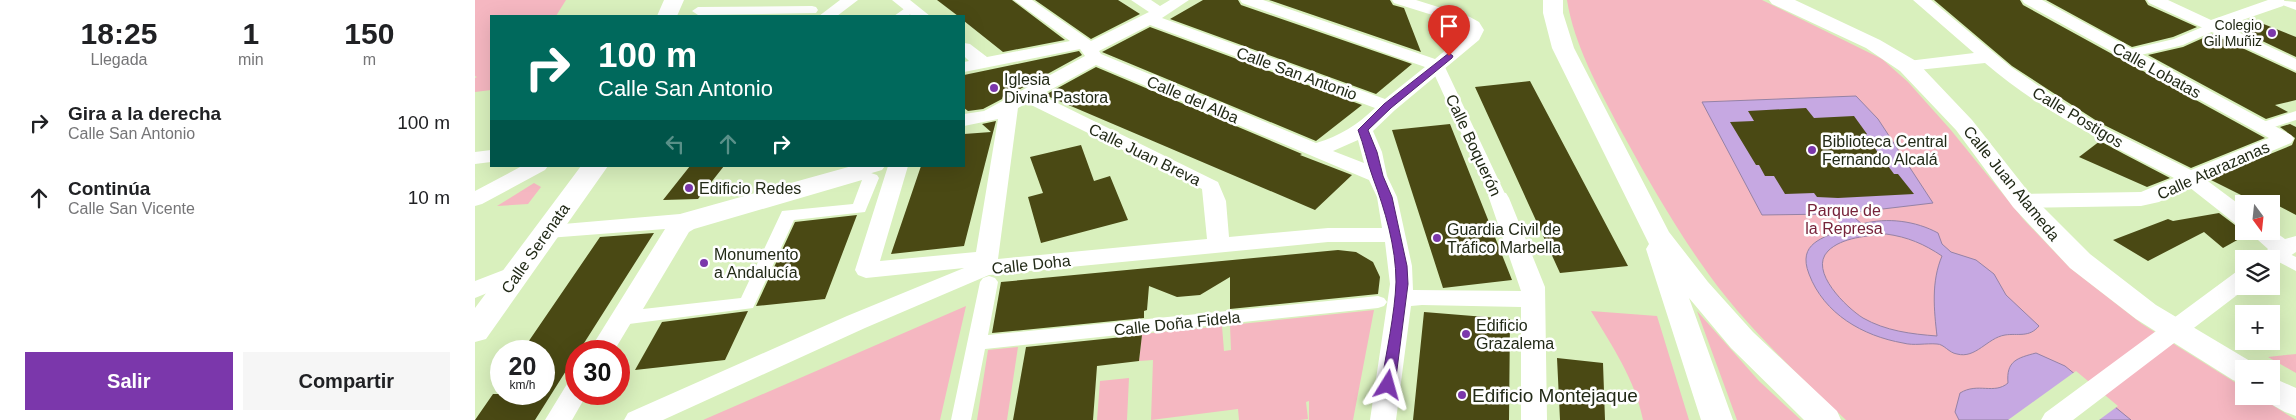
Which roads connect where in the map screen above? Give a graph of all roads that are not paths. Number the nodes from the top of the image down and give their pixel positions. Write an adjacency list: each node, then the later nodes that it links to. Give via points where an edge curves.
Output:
1 (674, 0): 18 (main road)
2 (849, 0): 17 (street)
3 (1022, 0): 22 (street, Calle del Alba)
4 (1139, 0): 19 (street, Calle San Antonio)
5 (1181, 0): 19 (street)
6 (1248, 0): 26 (street)
7 (1400, 0): 26 (street, via 1473,24 1476,30 1473,36)
8 (1553, 0): 56 (street, via 1553,13 1563,48)
9 (1779, 0): 27 (street, Calle Juan Alameda, via 1873,44)
10 (1921, 0): 24 (street, Calle Postigos)
11 (2030, 0): 23 (street, Calle Lobatas)
12 (2155, 0): 20 (street)
13 (2276, 0): 20 (street, via 2277,3)
14 (2281, 0): 15 (street)
15 (2296, 6)
16 (698, 11): 17 (street)
17 (820, 13)
18 (667, 15)
19 (1154, 16): 22 (street); 31 (street, Calle San Antonio)
20 (2212, 27): 23 (street, via 2177,42); 28 (street)
21 (965, 49): 25 (street)
22 (1089, 50): 25 (street); 30 (street); 37 (street, Calle del Alba)
23 (2128, 54): 34 (street, Calle Lobatas)
24 (1988, 57): 27 (street); 46 (street, Calle Postigos, via 2092,129)
25 (983, 63): 29 (street)
26 (1437, 66): 31 (street); 47 (street, Calle Boquerón)
27 (1908, 66): 50 (street, Calle Juan Alameda, via 1964,125)
28 (2296, 66)
29 (965, 67)
30 (1017, 100): 33 (street, via 989,116); 58 (street, Calle Juan Breva, via 1211,186); 60 (street)
31 (1388, 106): 35 (street)
32 (2296, 114): 34 (street)
33 (965, 120)
34 (2262, 127): 36 (street, Calle Lobatas)
35 (1363, 130): 37 (street); 45 (street)
36 (2283, 139): 46 (street, Calle Atarazanas)
37 (1315, 150): 45 (street, Calle del Alba)
38 (490, 156): 39 (street)
39 (475, 158)
40 (536, 167): 48 (street)
41 (577, 167): 49 (street, via 579,174)
42 (594, 167): 49 (main road, Calle Serenata)
43 (871, 167): 53 (street)
44 (898, 167): 60 (street, via 866,270)
45 (1377, 176): 55 (street, via 1387,197)
46 (2190, 178): 50 (street, Calle Atarazanas, via 2141,200); 52 (street, Calle Postigos)
47 (1499, 198): 64 (street, Calle Boquerón, via 1533,287)
48 (475, 199)
49 (570, 199): 54 (main road, Calle Serenata)
50 (2022, 201): 67 (street, Calle Juan Alameda, via 2080,261)
51 (859, 208): 51 (street, via 871,178 868,176 862,175 688,224 629,317 747,304 787,215)
52 (2235, 212)
53 (681, 221): 54 (street); 68 (street)
54 (548, 230): 61 (main road, Calle Serenata)
55 (1395, 235): 58 (street, Calle Doha, via 1328,235); 65 (street, via 1401,266)
56 (1657, 236): 79 (street, via 1675,302); 80 (street, via 1743,340)
57 (2269, 240): 59 (street)
58 (1219, 245): 60 (street, Calle Doha)
59 (2284, 254)
60 (987, 270): 69 (street); 75 (street, Calle Doha, via 856,322)
61 (519, 272): 63 (street); 66 (main road, Calle Serenata)
62 (2235, 285): 67 (street)
63 (475, 290)
64 (1534, 299): 65 (street, Calle Doña Fidela, via 1422,297); 78 (street, Calle Boquerón)
65 (1389, 301): 69 (street, Calle Doña Fidela); 77 (street)
66 (475, 331)
67 (2167, 334): 70 (street, Calle Juan Alameda); 81 (street)
68 (608, 340)
69 (976, 343): 76 (street)
70 (2235, 368)
71 (2280, 394): 72 (street)
72 (2296, 403)
73 (567, 405): 74 (street)
74 (558, 420)
75 (637, 420)
76 (961, 420)
77 (1383, 420)
78 (1534, 420)
79 (1717, 420)
80 (1825, 420)
81 (2054, 420)

